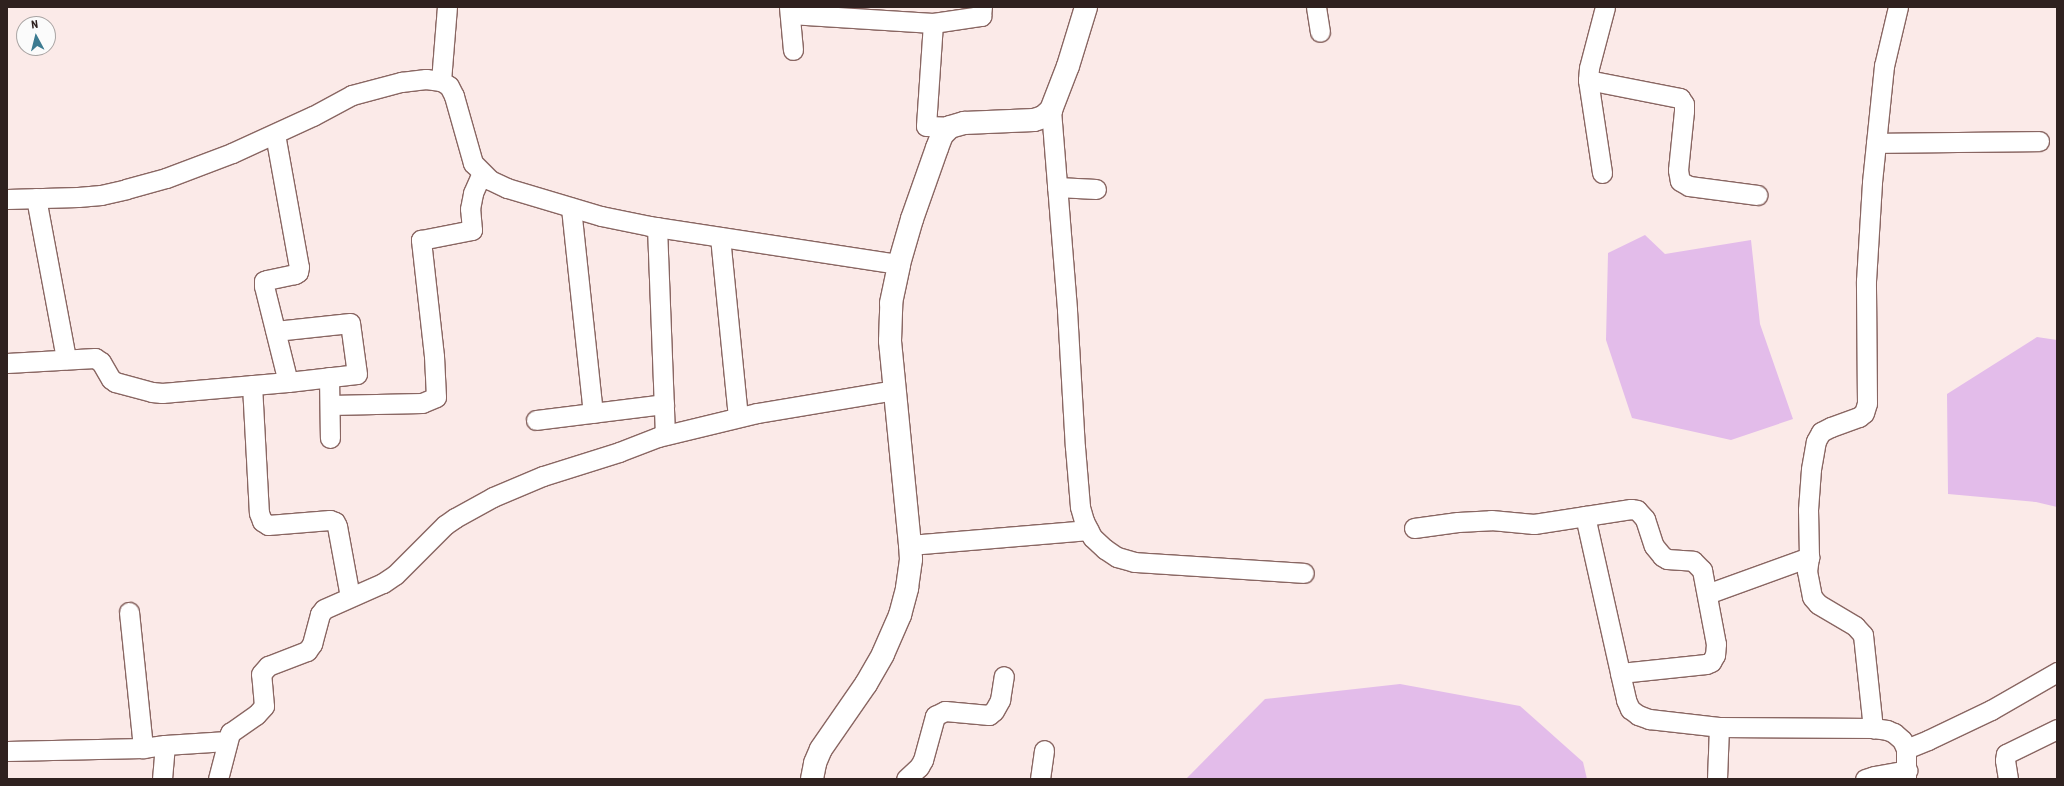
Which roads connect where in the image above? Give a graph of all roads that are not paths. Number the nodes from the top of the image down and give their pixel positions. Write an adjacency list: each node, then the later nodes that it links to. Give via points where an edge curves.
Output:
1 (447, 7): 12 (street)
2 (982, 7): 8 (street, via 981,16)
3 (1086, 7): 13 (street)
4 (1316, 7): 9 (street)
5 (1605, 7): 11 (street)
6 (1898, 7): 17 (street, via 1884,66)
7 (789, 10): 8 (street); 10 (street)
8 (934, 24): 14 (street, via 926,126)
9 (1320, 32)
10 (793, 50)
11 (1588, 80): 19 (street); 22 (street, via 1680,98 1684,104 1678,170 1680,181 1689,186)
12 (441, 81): 15 (street, via 426,79 401,82 352,95); 18 (street, via 449,86 454,96 468,151 473,163)
13 (1051, 110): 14 (street, via 1034,120 964,123); 20 (street)
14 (950, 127): 28 (street, via 942,136 937,148)
15 (275, 134): 23 (street, via 232,154 126,190 101,195); 29 (street, via 299,267 295,274 264,282)
16 (2039, 141): 17 (street)
17 (1876, 143): 47 (street, via 1866,281 1867,403 1864,413 1831,426 1822,432 1816,441 1810,469)
18 (482, 173): 25 (street, via 507,188); 37 (street, via 473,193 470,209 472,230 421,240 436,397 422,403)
19 (1602, 173)
20 (1057, 187): 21 (street); 45 (street, via 1080,507)
21 (1096, 189)
22 (1757, 196)
23 (36, 198): 24 (street); 30 (street)
24 (7, 199)
25 (571, 208): 26 (street); 38 (street)
26 (657, 227): 27 (street); 36 (street)
27 (720, 237): 28 (street); 39 (street)
28 (899, 264): 35 (street, via 891,303 890,341)
29 (275, 331): 32 (street, via 350,323 356,374); 33 (street)
30 (66, 360): 31 (street); 34 (street, via 98,359 111,379 152,392)
31 (7, 362)
32 (329, 377): 33 (street); 37 (street)
33 (288, 382): 34 (street)
34 (252, 385): 50 (street, via 259,513 262,521 268,525 330,520 335,522)
35 (894, 390): 39 (street); 46 (street)
36 (664, 404): 38 (street); 41 (street)
37 (330, 405): 42 (street)
38 (593, 413): 40 (street)
39 (738, 418): 41 (street)
40 (536, 420)
41 (665, 435): 50 (street, via 543,476 493,497 445,525 395,575)
42 (330, 438)
43 (1585, 516): 44 (street, via 1534,524 1483,520); 49 (street, via 1636,510 1645,519 1657,552 1667,559 1693,562 1702,570); 53 (street)
44 (1414, 528)
45 (1088, 530): 46 (street); 48 (street, via 1105,549 1117,557 1134,562)
46 (910, 545): 67 (street, via 907,588 900,615 869,678 821,749)
47 (1809, 557): 49 (street); 56 (street, via 1807,571 1812,597 1818,604 1855,626 1863,635)
48 (1304, 572)
49 (1707, 594): 53 (street, via 1716,644 1712,662)
50 (350, 597): 58 (street, via 324,609 320,614 312,644 307,651 268,666 261,674 264,706 256,715 234,729)
51 (129, 612): 60 (street)
52 (2057, 672): 61 (street, via 1991,710)
53 (1620, 673): 55 (street, via 1626,700 1630,709 1638,715 1649,719)
54 (1004, 676): 68 (street, via 1000,700 989,715 945,711 935,716 923,760)
55 (1720, 727): 56 (street); 70 (street)
56 (1873, 728): 61 (street, via 1894,733 1902,740)
57 (2057, 729): 72 (street, via 2006,754)
58 (227, 741): 59 (street); 66 (street)
59 (165, 745): 60 (street); 65 (street)
60 (143, 748): 63 (street)
61 (1906, 749): 64 (street)
62 (1044, 750): 69 (street)
63 (7, 751)
64 (1906, 774): 71 (street)
65 (162, 779)
66 (218, 779)
67 (812, 779)
68 (906, 779)
69 (1040, 779)
70 (1717, 779)
71 (1865, 779)
72 (2008, 779)

